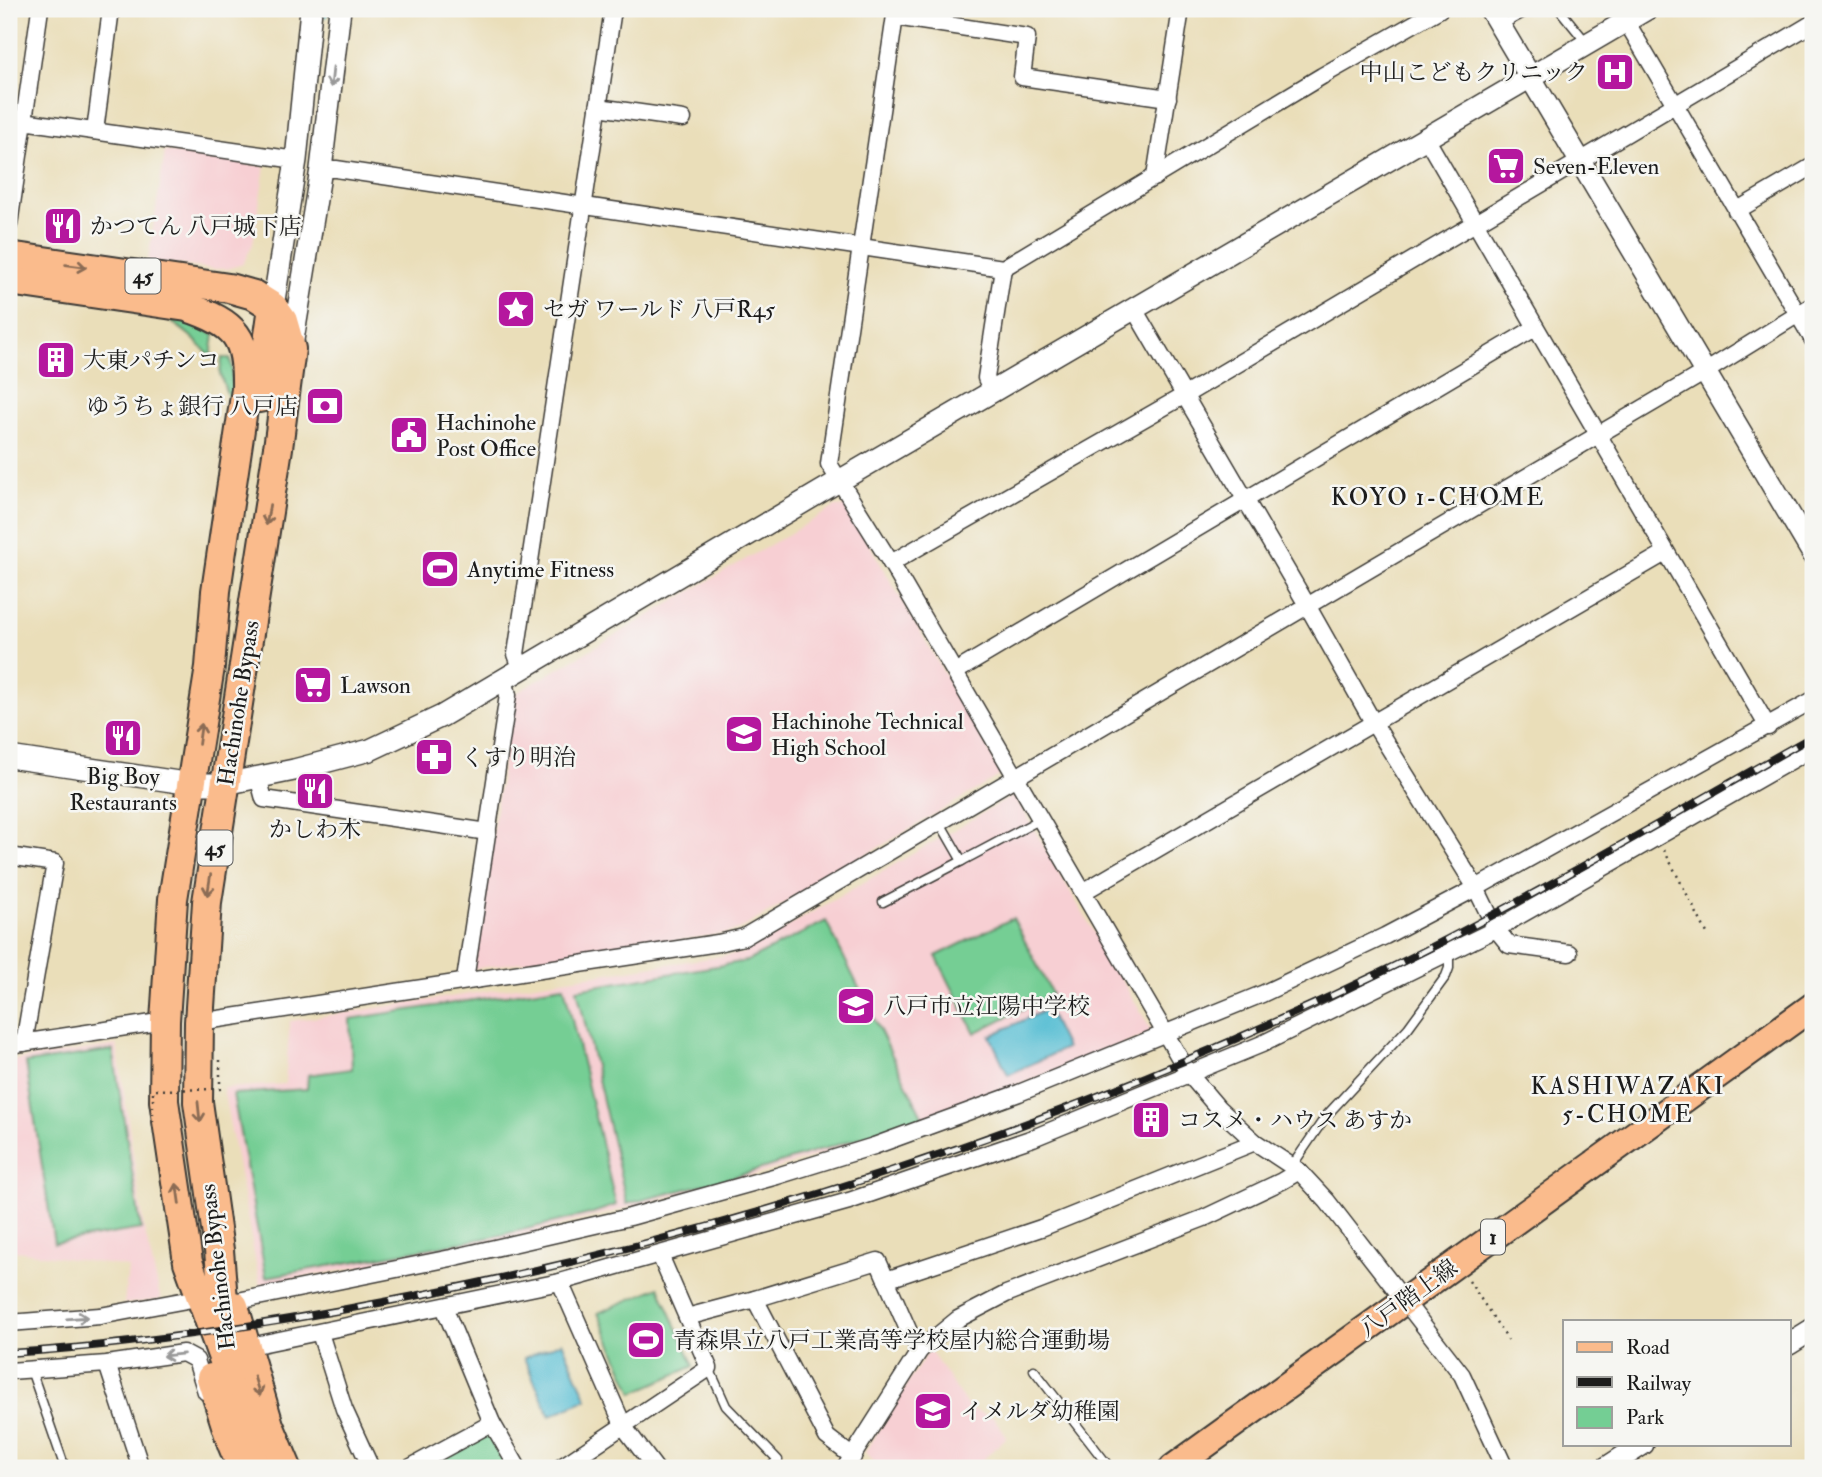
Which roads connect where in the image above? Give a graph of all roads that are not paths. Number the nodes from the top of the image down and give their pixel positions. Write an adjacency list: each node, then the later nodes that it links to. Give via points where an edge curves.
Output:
1 (40, 9): 21 (street)
2 (111, 9): 23 (street)
3 (312, 9): 25 (street)
4 (340, 9): 22 (street, one-way to 22)
5 (613, 9): 18 (street)
6 (1181, 9): 17 (street)
7 (1440, 9): 29 (street)
8 (1531, 9): 12 (lane)
9 (1559, 9): 15 (lane)
10 (1647, 9): 13 (street)
11 (895, 13): 17 (street, via 1027,37 1022,77); 35 (street)
12 (1495, 18): 16 (street)
13 (1626, 21): 15 (street); 19 (street)
14 (1813, 23): 19 (street)
15 (1587, 44): 16 (street)
16 (1530, 77): 24 (street); 26 (street)
17 (1168, 98): 29 (street)
18 (598, 107): 20 (street); 30 (street)
19 (1675, 107): 26 (street); 31 (street)
20 (683, 119)
21 (16, 120): 23 (street); 33 (street)
22 (327, 121): 28 (street); 42 (street, via 307,178 290,282)
23 (95, 131): 25 (street)
24 (1426, 138): 32 (street); 43 (street)
25 (296, 160): 34 (street)
26 (1580, 163): 32 (street); 48 (street)
27 (1813, 166): 31 (street)
28 (321, 169): 30 (street); 47 (street)
29 (1155, 177): 37 (street)
30 (583, 205): 35 (street); 60 (street)
31 (1737, 211): 44 (street)
32 (1474, 224): 45 (street); 50 (street)
33 (9, 225)
34 (281, 247): 39 (street, via 262,279); 42 (street)
35 (861, 248): 37 (street); 52 (street, via 829,464)
36 (9, 256): 39 (highway, 45, one-way to 39)
37 (1003, 268): 49 (street, via 986,378)
38 (9, 281): 41 (highway, Hachinohe Bypass / 45)
39 (229, 288): 42 (highway, 45)
40 (1813, 305): 44 (street)
41 (187, 307): 42 (highway, via 234,314); 58 (highway, Hachinohe Bypass / 45, via 229,327 246,355 246,389 216,591)
42 (273, 307): 47 (highway, Hachinohe Bypass / 45, via 283,321); 58 (highway, 45, via 231,594)
43 (1134, 309): 49 (street); 50 (street)
44 (1798, 314): 46 (street); 48 (street)
45 (1535, 328): 51 (street); 53 (street)
46 (1813, 340)
47 (291, 349): 68 (highway, Hachinohe Bypass / 45, one-way to 68)
48 (1705, 372): 51 (street); 55 (street)
49 (992, 392): 52 (street)
50 (1185, 395): 53 (street); 56 (street)
51 (1597, 434): 54 (street); 57 (street)
52 (840, 480): 56 (street); 60 (street)
53 (1245, 499): 57 (street); 59 (street)
54 (1665, 552): 62 (street); 63 (street)
55 (1813, 554)
56 (891, 563): 59 (street)
57 (1307, 605): 62 (street); 66 (street)
58 (210, 667): 69 (highway, Hachinohe Bypass / 45, one-way to 58)
59 (955, 672): 66 (street)
60 (513, 673): 67 (street, via 442,716 370,750); 72 (street)
61 (1813, 700): 63 (street)
62 (1373, 722): 75 (street); 76 (street)
63 (1768, 727): 75 (street)
64 (1813, 748): 78 (street)
65 (9, 757): 69 (street)
66 (1016, 775): 70 (street); 71 (street)
67 (258, 777): 68 (street); 72 (street, via 264,799)
68 (225, 783): 69 (street); 84 (highway, Hachinohe Bypass / 45, one-way to 84, via 207,902)
69 (192, 784): 83 (highway, Hachinohe Bypass / 45, via 173,899)
70 (1041, 819): 74 (lane); 76 (street)
71 (939, 821): 74 (lane); 81 (street, via 744,937)
72 (488, 832): 81 (street)
73 (9, 856): 86 (street, via 55,863)
74 (961, 861): 77 (lane)
75 (1476, 888): 78 (street); 85 (street, via 1311,971)
76 (1083, 892): 85 (street)
77 (883, 902)
78 (1496, 929): 79 (street); 80 (street, via 1509,945)
79 (1448, 953): 87 (street, via 1262,1044); 89 (lane, via 1446,976 1408,1028 1326,1116)
80 (1569, 953)
81 (465, 980): 84 (street)
82 (1813, 1006): 97 (main road, 八戸階上線 / 1)
83 (165, 1021): 86 (street); 92 (highway, Hachinohe Bypass / 45, one-way to 83, via 164,1101)
84 (199, 1022): 90 (highway, Hachinohe Bypass / 45, one-way to 90, via 198,1102)
85 (1167, 1035): 87 (street); 98 (street, via 932,1125 777,1176 548,1237)
86 (16, 1044)
87 (1189, 1074): 88 (street); 91 (street, via 1032,1138 849,1201)
88 (1255, 1142): 89 (street); 93 (street, via 1041,1228)
89 (1296, 1169): 97 (street); 106 (street, via 1282,1181 1204,1218 1006,1294 958,1318)
90 (219, 1250): 98 (highway); 112 (highway, Hachinohe Bypass / 45)
91 (660, 1255): 94 (street); 100 (street)
92 (188, 1262): 95 (highway); 112 (highway, Hachinohe Bypass / 45)
93 (886, 1280): 96 (street, via 878,1261); 106 (street)
94 (560, 1282): 99 (street); 114 (street)
95 (192, 1299): 101 (street, one-way to 95, via 100,1316); 116 (highway)
96 (755, 1299): 100 (street); 117 (street, via 827,1437)
97 (1404, 1301): 130 (main road, 八戸階上線 / 1); 131 (street, via 1462,1375)
98 (233, 1302): 105 (highway)
99 (444, 1307): 103 (street); 113 (street)
100 (687, 1317): 108 (street)
101 (9, 1323)
102 (1813, 1329): 104 (street)
103 (320, 1333): 105 (street); 123 (street, via 344,1409)
104 (1790, 1343)
105 (246, 1347): 122 (highway, one-way to 122)
106 (920, 1350): 117 (street)
107 (107, 1364): 109 (street); 116 (street, one-way to 107, via 190,1355); 120 (street)
108 (709, 1368): 114 (street); 128 (lane, via 726,1406 778,1460)
109 (31, 1370): 111 (street); 119 (lane)
110 (1034, 1370): 129 (lane)
111 (9, 1371)
112 (229, 1375): 121 (highway, Hachinohe Bypass / 45)
113 (492, 1423): 124 (street); 125 (street)
114 (624, 1427): 126 (street); 127 (street)
115 (1640, 1446): 118 (street)
116 (237, 1456)
117 (849, 1463)
118 (1615, 1466)
119 (65, 1468)
120 (141, 1468)
121 (263, 1468)
122 (287, 1468)
123 (371, 1468)
124 (409, 1468)
125 (518, 1468)
126 (560, 1468)
127 (655, 1468)
128 (769, 1468)
129 (1110, 1468)
130 (1173, 1468)
131 (1505, 1468)

